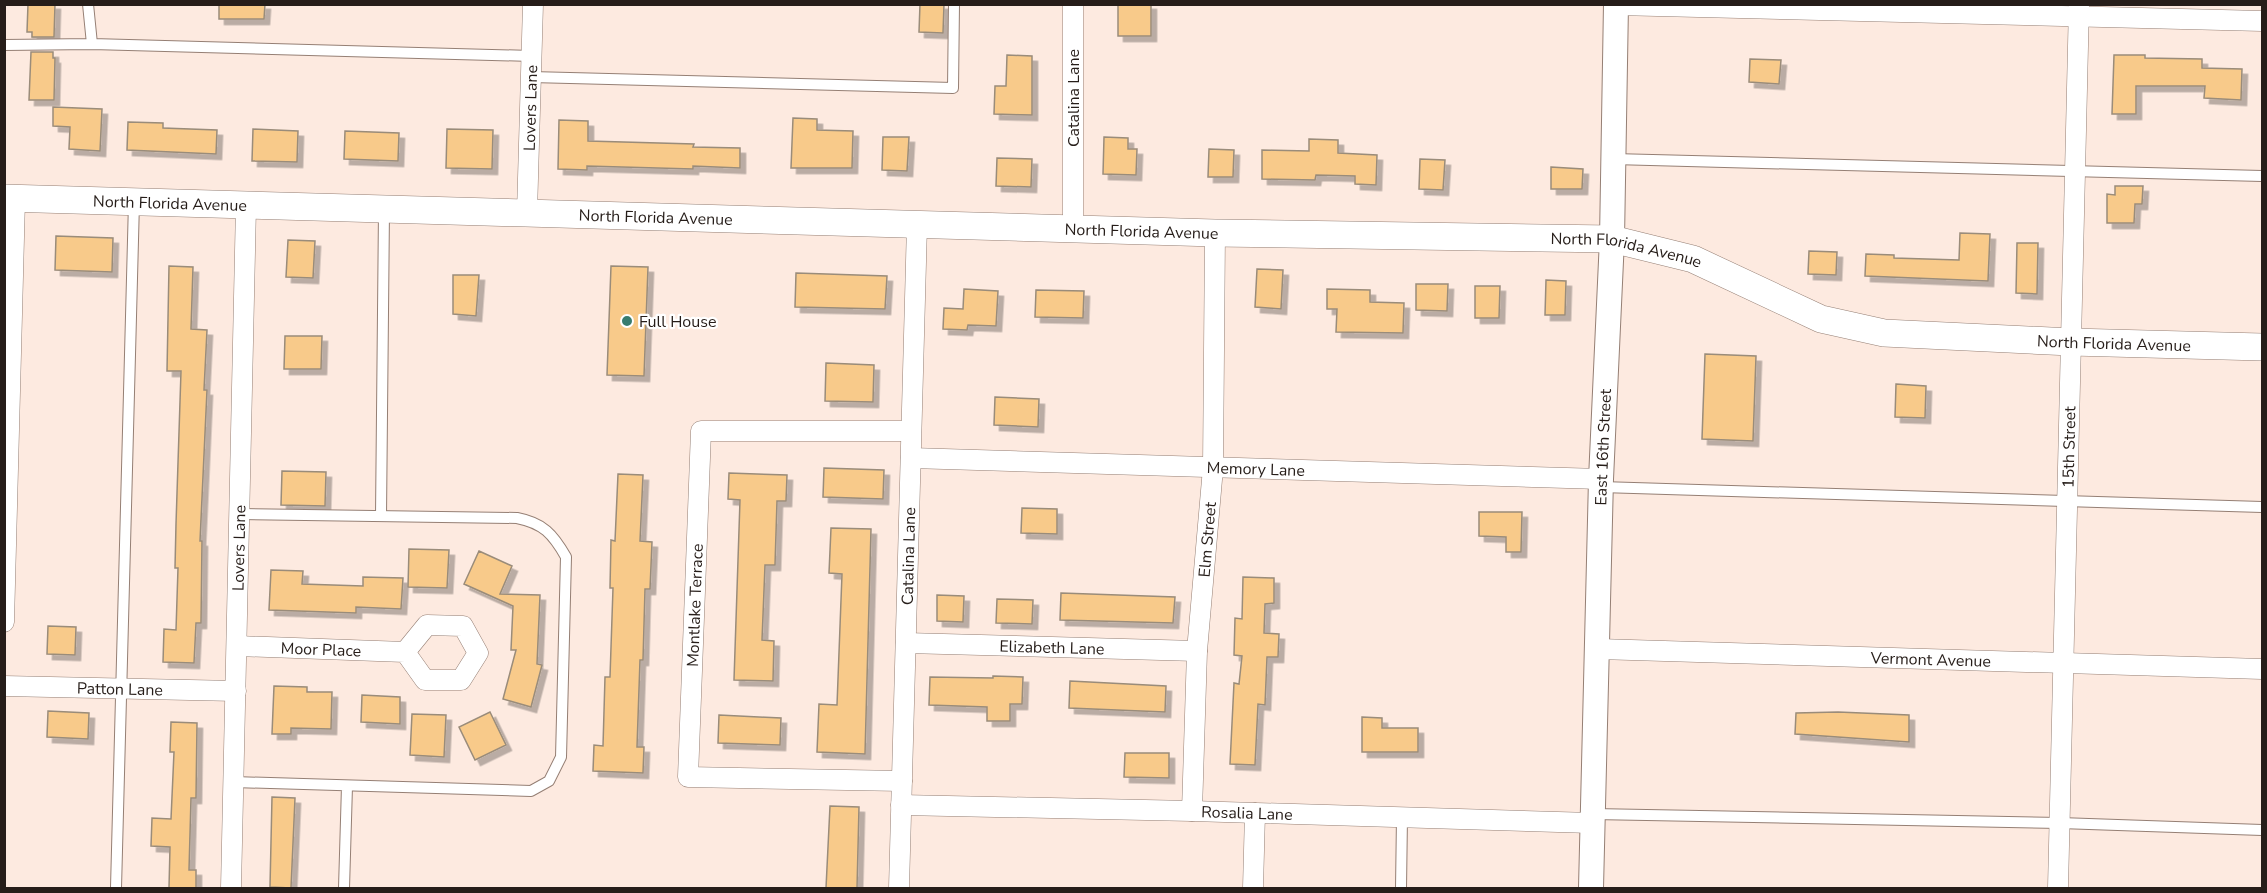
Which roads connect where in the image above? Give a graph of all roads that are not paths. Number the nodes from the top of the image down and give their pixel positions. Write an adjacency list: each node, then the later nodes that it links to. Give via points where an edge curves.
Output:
1 (88, 4): 8 (lane)
2 (533, 4): 10 (street, Lovers Lane)
3 (954, 4): 11 (lane, via 953,88)
4 (1073, 4): 21 (street, Catalina Lane)
5 (1616, 5): 6 (street); 12 (street, East 16th Street)
6 (2078, 10): 7 (street); 13 (street, 15th Street)
7 (2262, 21)
8 (92, 44): 9 (lane); 10 (lane)
9 (4, 45)
10 (531, 56): 11 (street, Lovers Lane)
11 (531, 76): 19 (street, Lovers Lane)
12 (1613, 159): 13 (lane); 23 (street, East 16th Street)
13 (2075, 170): 14 (lane); 24 (street, 15th Street)
14 (2262, 176)
15 (10, 198): 16 (main road, North Florida Avenue); 34 (street)
16 (134, 202): 17 (main road, North Florida Avenue); 43 (lane)
17 (246, 206): 18 (main road, North Florida Avenue); 32 (street, Lovers Lane)
18 (384, 209): 19 (main road, North Florida Avenue); 33 (lane)
19 (527, 213): 20 (main road, North Florida Avenue)
20 (917, 225): 21 (main road, North Florida Avenue); 26 (street, Catalina Lane)
21 (1073, 227): 22 (main road, North Florida Avenue)
22 (1215, 233): 23 (main road, North Florida Avenue); 28 (street, Elm Street)
23 (1612, 239): 24 (main road, North Florida Avenue, via 1693,259 1821,320 1884,333); 29 (street, East 16th Street)
24 (2071, 342): 25 (main road, North Florida Avenue); 30 (street, 15th Street)
25 (2262, 347)
26 (911, 432): 27 (street, Catalina Lane); 45 (street, Montlake Terrace, via 700,431 688,777)
27 (911, 458): 28 (street, Memory Lane); 35 (street, Catalina Lane)
28 (1213, 468): 29 (street, Memory Lane); 39 (street, Elm Street)
29 (1601, 483): 30 (lane); 37 (street, East 16th Street)
30 (2067, 501): 31 (lane); 40 (street, 15th Street)
31 (2262, 507)
32 (240, 514): 33 (lane); 36 (street, Lovers Lane)
33 (381, 516): 47 (lane, via 517,518 534,521 555,537 566,557 561,757 549,781 531,791)
34 (4, 622)
35 (906, 643): 39 (street, Elizabeth Lane); 45 (street, Catalina Lane)
36 (237, 646): 38 (street, Moor Place); 44 (street, Lovers Lane)
37 (1598, 649): 40 (street, Vermont Avenue); 52 (street, East 16th Street)
38 (405, 651)
39 (1197, 651): 49 (street, Elm Street)
40 (2064, 663): 41 (street, Vermont Avenue); 53 (street, 15th Street)
41 (2262, 669)
42 (4, 686): 43 (street, Patton Lane)
43 (121, 688): 44 (street, Patton Lane); 55 (lane)
44 (236, 691): 46 (street, Lovers Lane)
45 (902, 781): 48 (street, Catalina Lane)
46 (234, 782): 47 (lane); 56 (street, Lovers Lane)
47 (347, 786): 57 (lane)
48 (901, 805): 49 (street, Rosalia Lane); 58 (street, Catalina Lane)
49 (1192, 811): 50 (street, Rosalia Lane)
50 (1255, 813): 51 (street, Rosalia Lane); 59 (street)
51 (1402, 817): 52 (street, Rosalia Lane); 60 (lane)
52 (1592, 818): 53 (lane); 61 (street, East 16th Street)
53 (2060, 823): 54 (lane); 62 (street, 15th Street)
54 (2262, 830)
55 (116, 888)
56 (231, 888)
57 (344, 888)
58 (899, 888)
59 (1252, 888)
60 (1401, 888)
61 (1591, 888)
62 (2058, 888)

